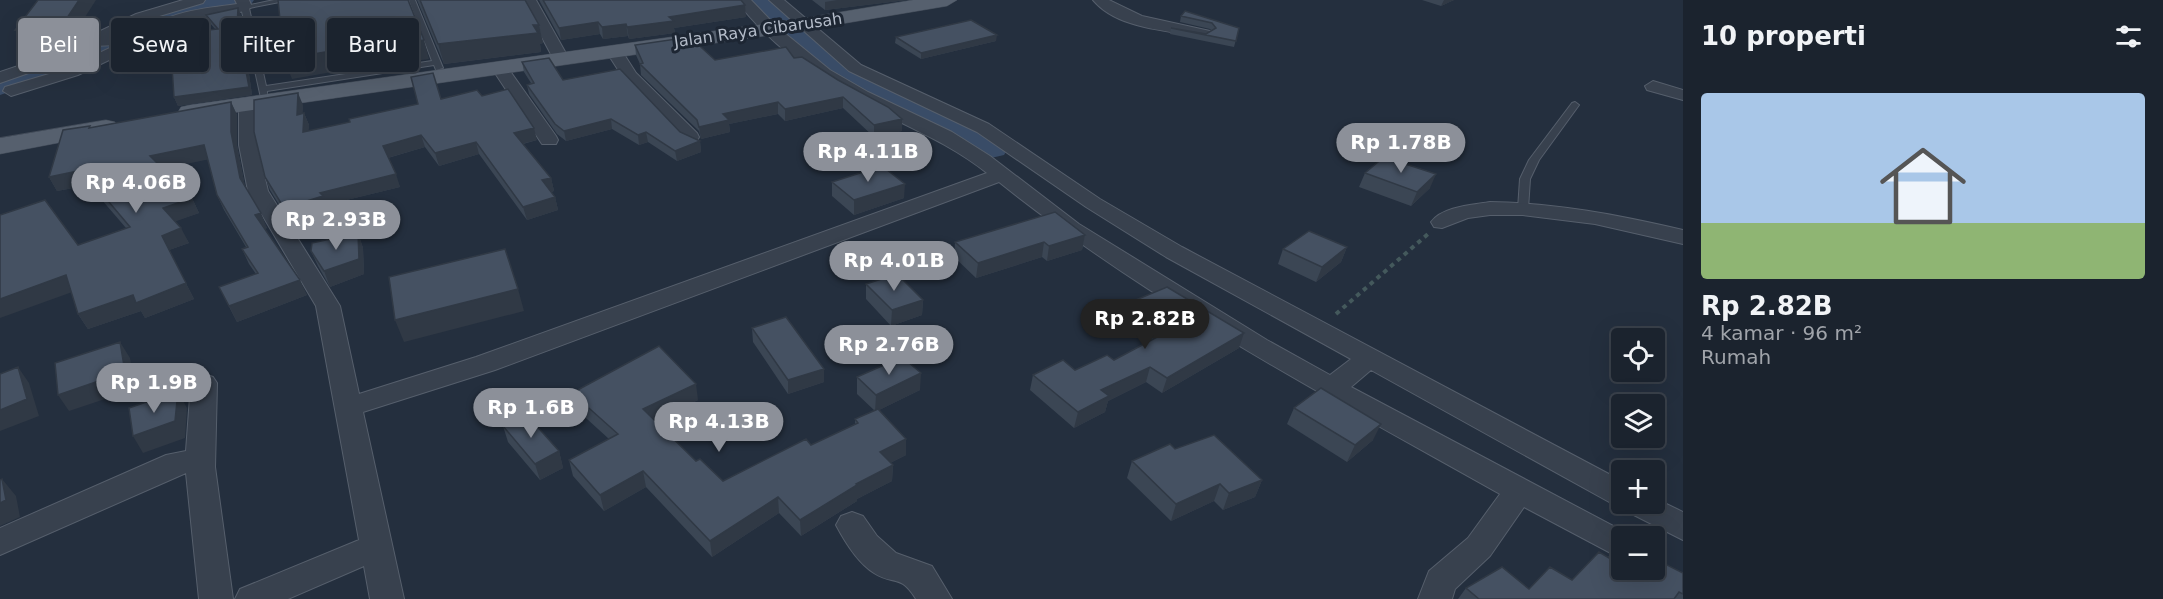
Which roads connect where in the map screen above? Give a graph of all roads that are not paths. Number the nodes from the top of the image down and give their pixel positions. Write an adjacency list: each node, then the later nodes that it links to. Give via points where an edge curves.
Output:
1 (198, 0): 13 (street, via 141,17)
2 (287, 0): 9 (lane)
3 (412, 0): 18 (lane)
4 (529, 0): 16 (street)
5 (743, 0): 11 (street)
6 (776, 0): 11 (street)
7 (947, 0): 11 (main road, Jalan Raya Cibarusah)
8 (1100, 0): 12 (street, via 1134,21)
9 (243, 4): 10 (street); 25 (lane)
10 (185, 18)
11 (788, 27): 14 (main road, Jalan Raya Cibarusah); 19 (street); 19 (street)
12 (1205, 34)
13 (99, 40)
14 (614, 51): 16 (main road, Jalan Raya Cibarusah); 29 (street, via 630,76)
15 (111, 53): 23 (street, via 72,72)
16 (560, 57): 17 (main road, Jalan Raya Cibarusah)
17 (499, 67): 18 (main road, Jalan Raya Cibarusah); 30 (street)
18 (439, 69): 25 (main road, Jalan Raya Cibarusah)
19 (839, 71): 32 (street, via 862,96); 32 (street, via 984,128)
20 (19, 72): 21 (street)
21 (0, 78)
22 (1653, 86): 24 (street)
23 (0, 94)
24 (1683, 95)
25 (258, 98): 27 (main road, Jalan Raya Cibarusah); 41 (street, via 248,145 258,191 328,306)
26 (1575, 105): 34 (lane, via 1525,178)
27 (171, 116)
28 (124, 124): 31 (main road)
29 (690, 137)
30 (549, 140)
31 (0, 146)
32 (1017, 174): 33 (street); 35 (street); 41 (street, via 707,281 484,366)
33 (1088, 205): 35 (street); 38 (street, via 1318,331)
34 (1523, 209): 36 (street, via 1473,208); 37 (street)
35 (1054, 216): 40 (street, via 1258,346)
36 (1442, 222)
37 (1683, 237)
38 (1365, 361): 40 (street); 43 (street)
39 (204, 382): 42 (street)
40 (1336, 384): 44 (street)
41 (351, 406): 50 (street)
42 (200, 467): 49 (street, via 194,461 176,463); 51 (street)
43 (1611, 489)
44 (1520, 490): 48 (street); 55 (street, via 1479,547 1441,582)
45 (1658, 514): 47 (street)
46 (852, 525): 54 (street, via 886,564 920,576)
47 (1683, 527)
48 (1611, 540)
49 (0, 542)
50 (378, 546): 52 (street); 53 (street)
51 (216, 599)
52 (252, 599)
53 (387, 599)
54 (935, 599)
55 (1434, 599)

